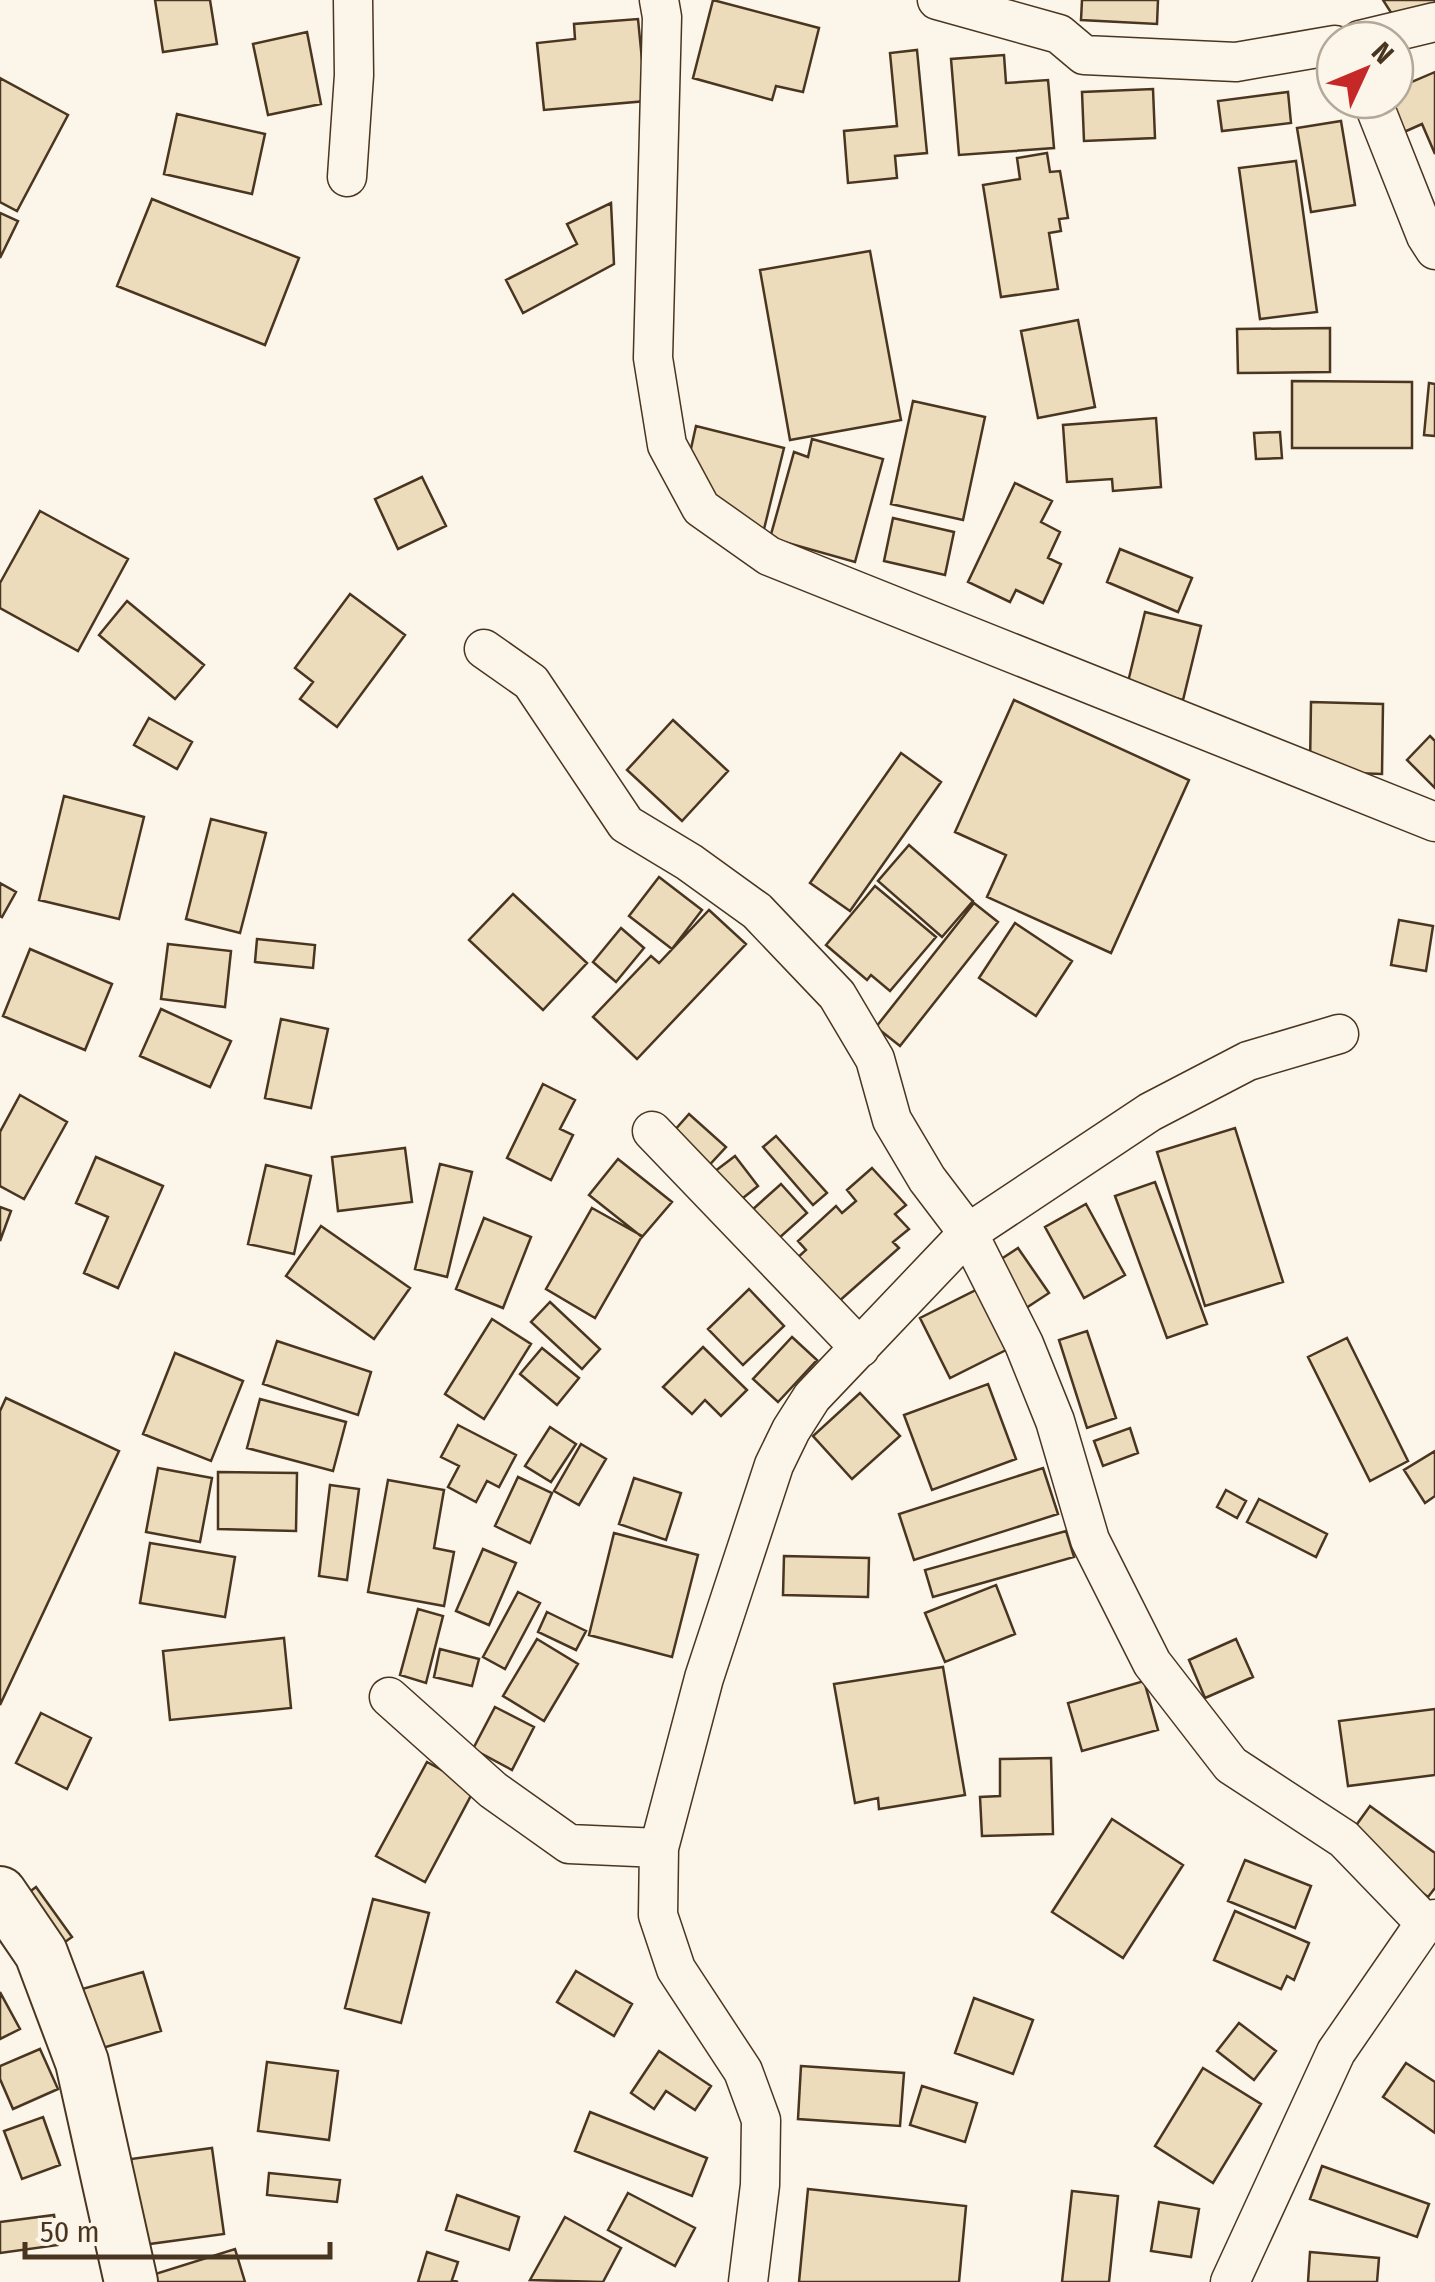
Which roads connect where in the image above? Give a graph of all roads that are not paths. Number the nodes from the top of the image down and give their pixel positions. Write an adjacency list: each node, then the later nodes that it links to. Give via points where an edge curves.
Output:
1 (353, 0): 6 (street)
2 (659, 0): 9 (street, via 653,358 668,445 701,508 769,556)
3 (937, 0): 4 (street, via 1058,34 1084,55 1236,62)
4 (1315, 48)
5 (1380, 120): 7 (street)
6 (347, 177)
7 (1435, 250)
8 (484, 648): 12 (street, via 531,682 626,824 757,911 838,994 874,1059 892,1120)
9 (1435, 822)
10 (1338, 1034): 12 (street, via 1248,1061 1150,1112)
11 (652, 1132): 13 (street)
12 (968, 1233): 13 (street); 17 (street, via 1055,1421 1090,1540 1152,1664 1230,1765 1344,1839)
13 (860, 1348): 15 (street, via 812,1396 774,1464 704,1678)
14 (388, 1697): 15 (street, via 494,1790 569,1844)
15 (659, 1848): 19 (street, via 658,1915 676,1969 743,2071 761,2120)
16 (0, 1893): 18 (street, via 40,1953 82,2062)
17 (1430, 1921): 20 (street, via 1336,2052)
18 (131, 2282)
19 (748, 2282)
20 (1230, 2282)

